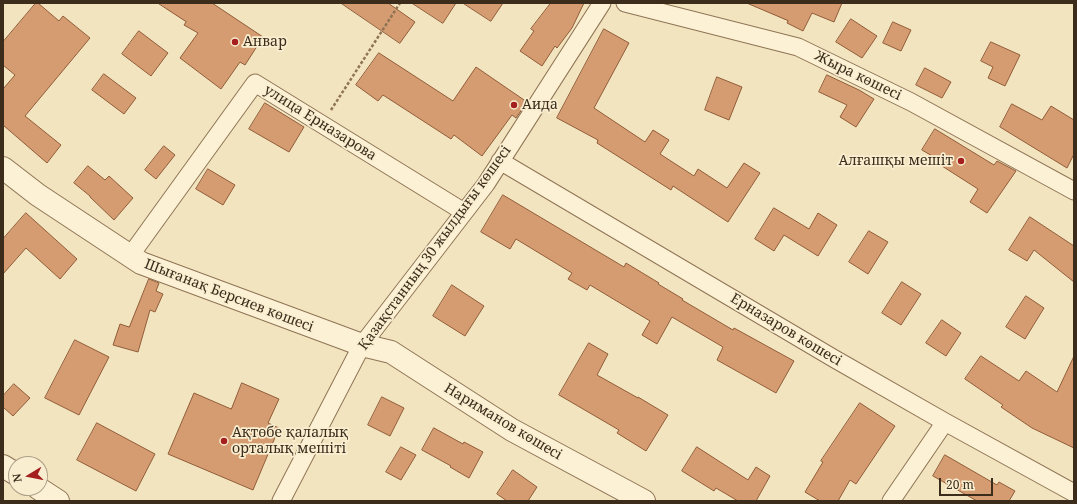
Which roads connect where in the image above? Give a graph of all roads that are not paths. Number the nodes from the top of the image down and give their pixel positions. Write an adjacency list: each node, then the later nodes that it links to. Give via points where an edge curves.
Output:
1 (602, 3): 3 (street, Қазақстанның 30 жылдығы көшесі)
2 (625, 3): 5 (street, Жыра көшесі, via 798,47 911,102)
3 (500, 161): 6 (street, Қазақстанның 30 жылдығы көшесі); 9 (street, Ерназаров көшесі)
4 (3, 168): 7 (street, Шығанақ Берсиев көшесі, via 38,195)
5 (1074, 191)
6 (464, 212): 7 (street, улица Ерназарова, via 255,83); 8 (street, Қазақстанның 30 жылдығы көшесі)
7 (130, 256): 8 (street, Шығанақ Берсиев көшесі, via 155,269)
8 (362, 345): 13 (street, Қазақстанның 30 жылдығы көшесі); 14 (street, Нариманов көшесі, via 391,352 512,430)
9 (945, 422): 10 (street, Ерназаров көшесі); 15 (street)
10 (1074, 493)
11 (48, 494): 12 (street)
12 (58, 501)
13 (281, 501)
14 (644, 501)
15 (891, 501)

